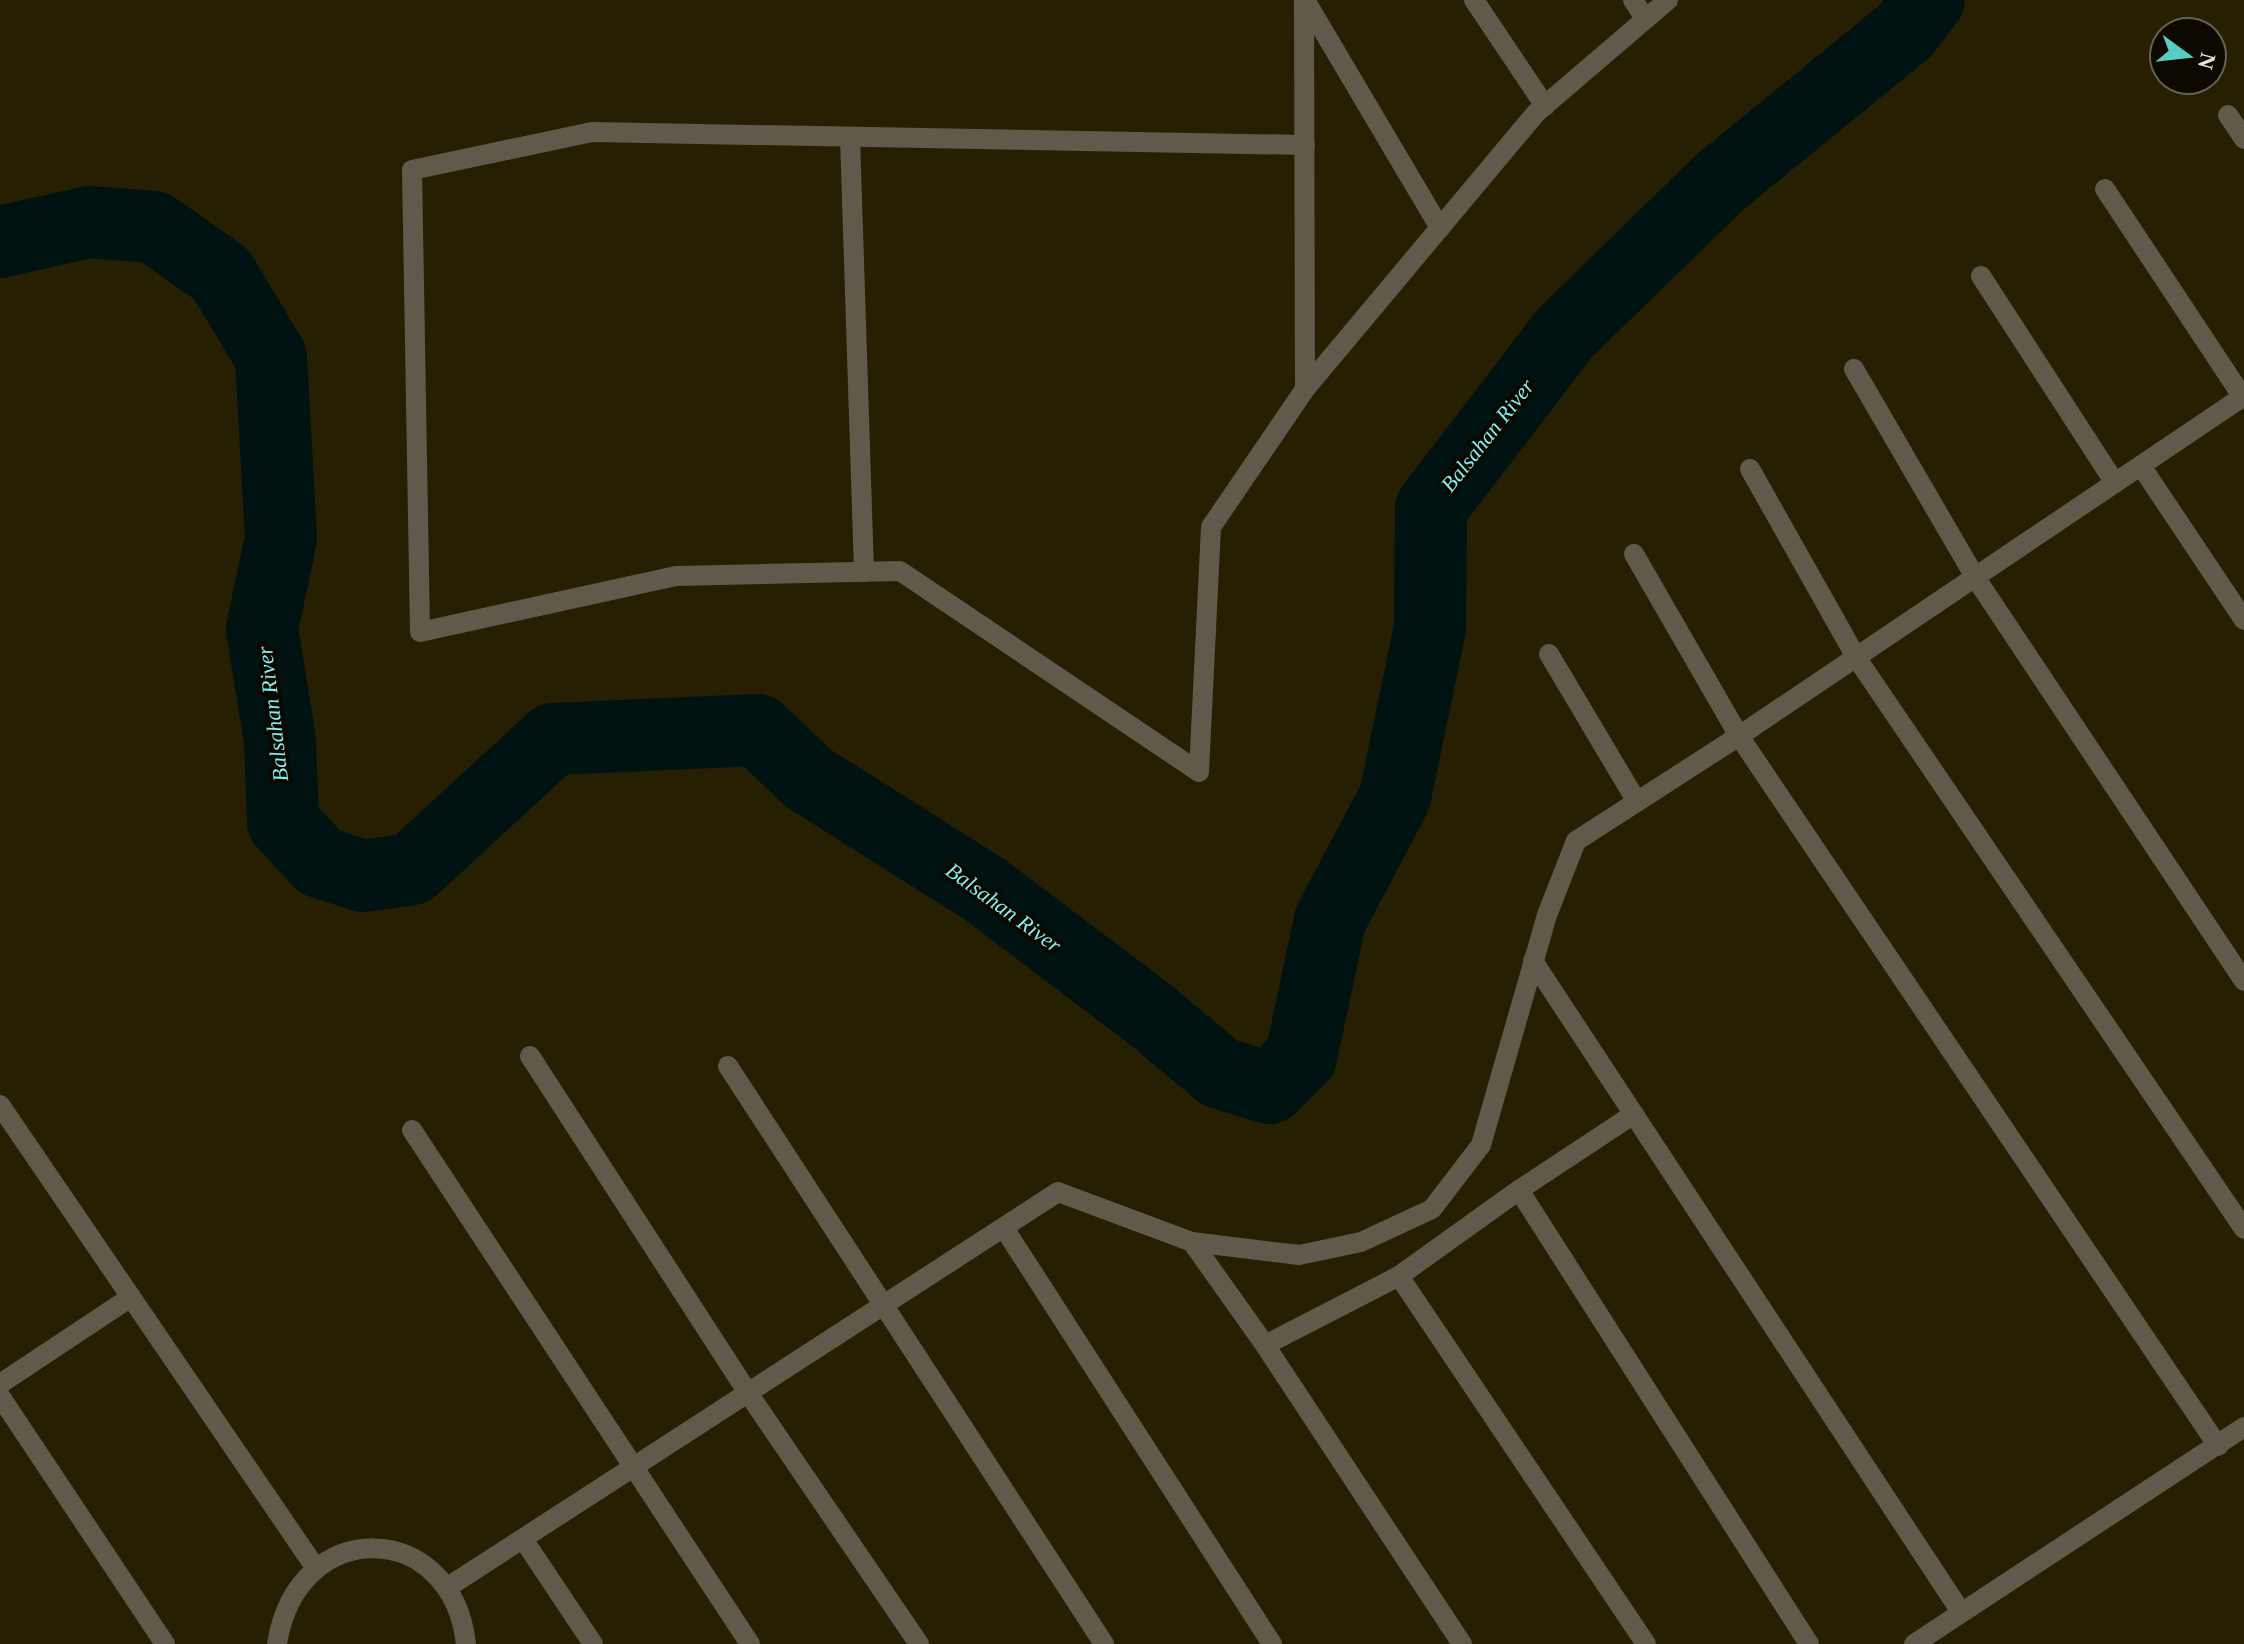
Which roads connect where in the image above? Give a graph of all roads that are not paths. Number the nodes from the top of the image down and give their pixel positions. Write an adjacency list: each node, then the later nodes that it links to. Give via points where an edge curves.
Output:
1 (1305, 0): 10 (street); 12 (street)
2 (1474, 0): 6 (street)
3 (1633, 0): 5 (street)
4 (1668, 0): 5 (street)
5 (1644, 17): 6 (street)
6 (1545, 106): 12 (street)
7 (2228, 115): 9 (street)
8 (850, 137): 10 (street); 21 (street); 21 (street, via 592,132 412,170 420,632 676,576)
9 (2244, 139)
10 (1305, 145): 15 (street)
11 (2105, 189): 16 (street)
12 (1440, 228): 15 (street)
13 (1981, 276): 19 (street)
14 (1854, 369): 22 (street)
15 (1305, 389): 21 (street, via 1211,527 1199,772 900,571)
16 (2243, 398): 17 (street)
17 (2141, 466): 19 (street); 23 (street)
18 (1750, 469): 25 (street)
19 (2115, 483): 22 (street)
20 (1634, 554): 26 (street)
21 (864, 572)
22 (1975, 577): 25 (street); 29 (street)
23 (2244, 620)
24 (1549, 654): 27 (street)
25 (1856, 657): 26 (street); 37 (street)
26 (1739, 736): 27 (street); 47 (street)
27 (1637, 802): 28 (street, via 1576,841)
28 (1533, 961): 33 (street); 38 (street, via 1481,1145 1432,1209 1361,1242 1299,1255)
29 (2244, 981)
30 (530, 1056): 44 (street)
31 (728, 1066): 41 (street)
32 (0, 1105): 40 (street)
33 (1634, 1114): 35 (street); 52 (street)
34 (412, 1130): 48 (street)
35 (1519, 1190): 39 (street); 63 (street)
36 (1004, 1228): 38 (street, via 1058,1192); 41 (street); 60 (street)
37 (2244, 1229)
38 (1192, 1242): 42 (street)
39 (1399, 1276): 42 (street); 62 (street)
40 (131, 1297): 43 (street); 50 (street)
41 (882, 1307): 44 (street); 59 (street)
42 (1265, 1345): 61 (street)
43 (0, 1384)
44 (748, 1393): 48 (street); 58 (street)
45 (0, 1396): 53 (street)
46 (2244, 1427): 47 (street)
47 (2218, 1446): 52 (street)
48 (632, 1468): 49 (street); 57 (street)
49 (523, 1539): 51 (street); 56 (street)
50 (315, 1567): 51 (street, via 342,1553 371,1548 401,1552 427,1566); 54 (street, via 295,1588 281,1615)
51 (448, 1587): 55 (street, via 463,1617)
52 (1961, 1612): 64 (street)
53 (165, 1644)
54 (277, 1644)
55 (466, 1644)
56 (593, 1644)
57 (750, 1644)
58 (919, 1644)
59 (1104, 1644)
60 (1272, 1644)
61 (1462, 1644)
62 (1646, 1644)
63 (1809, 1644)
64 (1914, 1644)

